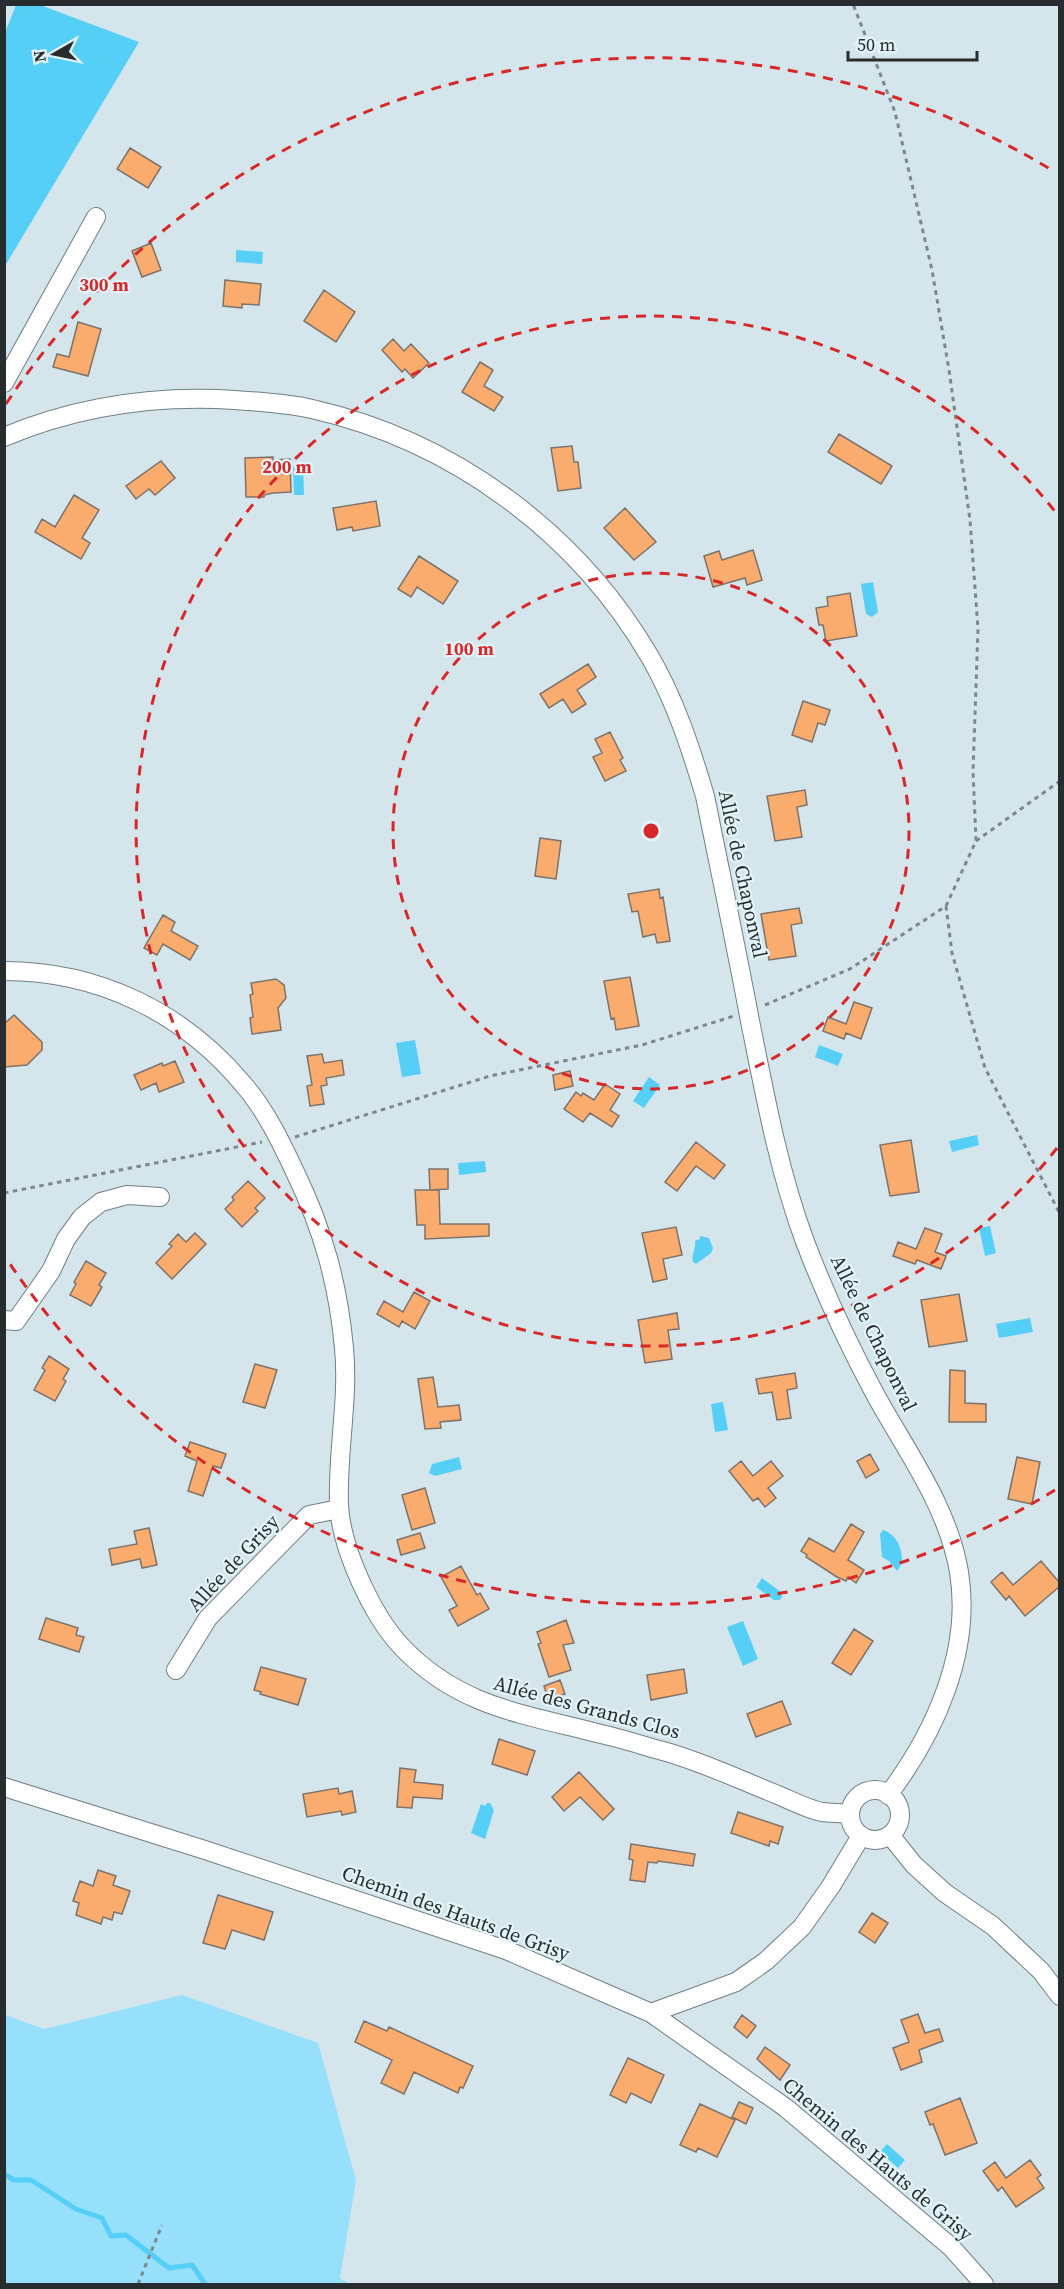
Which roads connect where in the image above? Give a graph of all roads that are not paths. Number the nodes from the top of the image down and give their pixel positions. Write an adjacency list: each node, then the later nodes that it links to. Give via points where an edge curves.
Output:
1 (96, 217): 2 (street)
2 (4, 382)
3 (4, 437): 11 (street, Allée de Chaponval, via 126,402 178,398 267,402 339,416 448,460 500,492 554,536 627,621 666,687 705,796 770,1122 804,1238 875,1394 944,1521 959,1573 962,1624 950,1678 926,1733)
4 (4, 970): 8 (street, Allée des Grands Clos, via 68,976 100,984 166,1017 191,1033 246,1086 279,1139 325,1243 340,1310 346,1387)
5 (160, 1197): 6 (street, via 127,1195 101,1202 82,1217 51,1271)
6 (10, 1320): 7 (street)
7 (4, 1335)
8 (339, 1509): 9 (street, Allée de Grisy, via 309,1515 208,1618); 12 (street, Allée des Grands Clos, via 357,1575 400,1646 435,1676 471,1698 511,1713 688,1758 820,1812)
9 (176, 1670)
10 (4, 1787): 16 (street, Chemin des Hauts de Grisy, via 506,1950)
11 (888, 1795): 12 (street, via 866,1792 854,1802); 13 (street, via 899,1814 899,1822)
12 (850, 1814): 14 (street)
13 (890, 1835): 14 (street, via 876,1840); 15 (street, via 945,1893 993,1926 1041,1971)
14 (861, 1836): 16 (street, via 802,1927 766,1961 736,1982)
15 (1059, 1996)
16 (651, 2013): 17 (street, Chemin des Hauts de Grisy, via 786,2108 951,2247)
17 (984, 2284)

